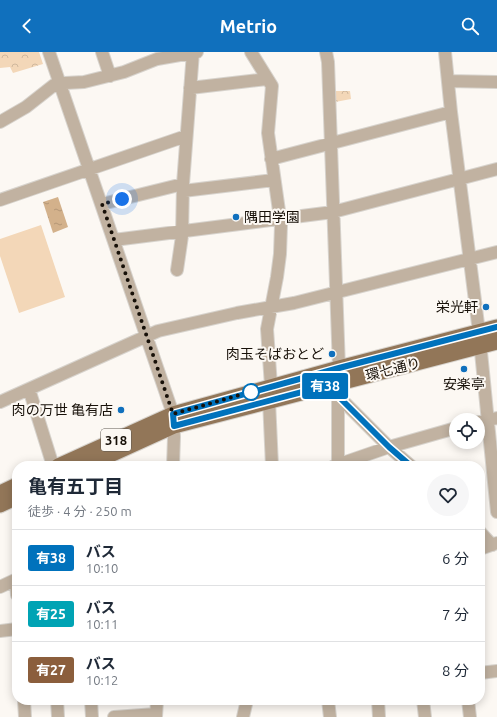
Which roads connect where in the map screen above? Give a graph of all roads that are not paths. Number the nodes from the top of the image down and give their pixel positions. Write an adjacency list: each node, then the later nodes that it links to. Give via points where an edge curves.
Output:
1 (49, 52): 11 (street)
2 (102, 52): 7 (street)
3 (194, 52): 7 (street, via 157,59); 12 (street)
4 (251, 52): 8 (street)
5 (326, 52): 16 (street)
6 (445, 52): 9 (street)
7 (110, 76): 11 (street)
8 (267, 79): 12 (street); 17 (street, via 272,86 268,133)
9 (448, 81): 10 (street); 13 (street)
10 (497, 82)
11 (60, 84): 14 (street, via 54,85 26,107); 18 (street)
12 (190, 88): 15 (street)
13 (451, 112): 16 (street); 20 (street)
14 (0, 122)
15 (186, 136): 18 (street); 22 (street)
16 (330, 143): 17 (street); 25 (street)
17 (271, 159): 21 (street)
18 (90, 169): 23 (street); 24 (street)
19 (497, 169): 20 (street)
20 (460, 178): 25 (street); 30 (street)
21 (274, 180): 22 (street); 26 (street)
22 (183, 187): 24 (street); 27 (street)
23 (0, 200)
24 (102, 204): 28 (street)
25 (332, 212): 26 (street); 32 (street)
26 (280, 218): 27 (street); 33 (street, via 280,254)
27 (182, 231): 28 (street); 31 (street)
28 (114, 240): 35 (street)
29 (497, 252): 30 (street)
30 (469, 259): 32 (street); 36 (street)
31 (177, 270)
32 (336, 293): 33 (street); 38 (street)
33 (271, 308): 35 (street, via 237,313); 41 (street, via 267,330)
34 (497, 327): 36 (main road, 環七通り / 318)
35 (146, 335): 39 (street); 43 (street)
36 (479, 339): 37 (main road, 環七通り / 318); 38 (main road, 環七通り / 318); 40 (main road, 環七通り / 318); 44 (street)
37 (497, 342)
38 (339, 368): 40 (street); 41 (main road, 環七通り / 318)
39 (28, 389): 42 (street); 47 (street)
40 (337, 390): 41 (main road, 環七通り / 318); 46 (street); 52 (street)
41 (270, 393): 43 (main road, 環七通り / 318); 51 (street)
42 (0, 402)
43 (174, 420): 48 (main road, 環七通り / 318); 49 (main road, 環七通り / 318); 50 (street)
44 (487, 420): 59 (street)
45 (449, 430): 46 (street)
46 (389, 447): 53 (street); 54 (street)
47 (51, 461)
48 (71, 461)
49 (96, 461)
50 (173, 461)
51 (272, 461)
52 (336, 461)
53 (348, 461)
54 (405, 461)
55 (12, 487): 56 (main road)
56 (0, 493)
57 (12, 499): 58 (main road)
58 (0, 505)
59 (497, 512)
60 (485, 536): 61 (street)
61 (495, 544): 62 (street)
62 (485, 547)
63 (12, 581): 64 (street)
64 (0, 587)
65 (12, 630): 66 (street)
66 (0, 631)
67 (497, 671): 68 (street)
68 (485, 672)
69 (24, 705): 79 (street)
70 (57, 705): 80 (street)
71 (91, 705): 81 (street)
72 (157, 705): 78 (street)
73 (246, 705): 83 (street)
74 (329, 705): 84 (street)
75 (378, 705): 85 (street)
76 (423, 705): 86 (street)
77 (469, 705): 87 (street)
78 (156, 715): 82 (street)
79 (25, 717)
80 (58, 717)
81 (92, 717)
82 (114, 717)
83 (243, 717)
84 (330, 717)
85 (379, 717)
86 (424, 717)
87 (470, 717)

